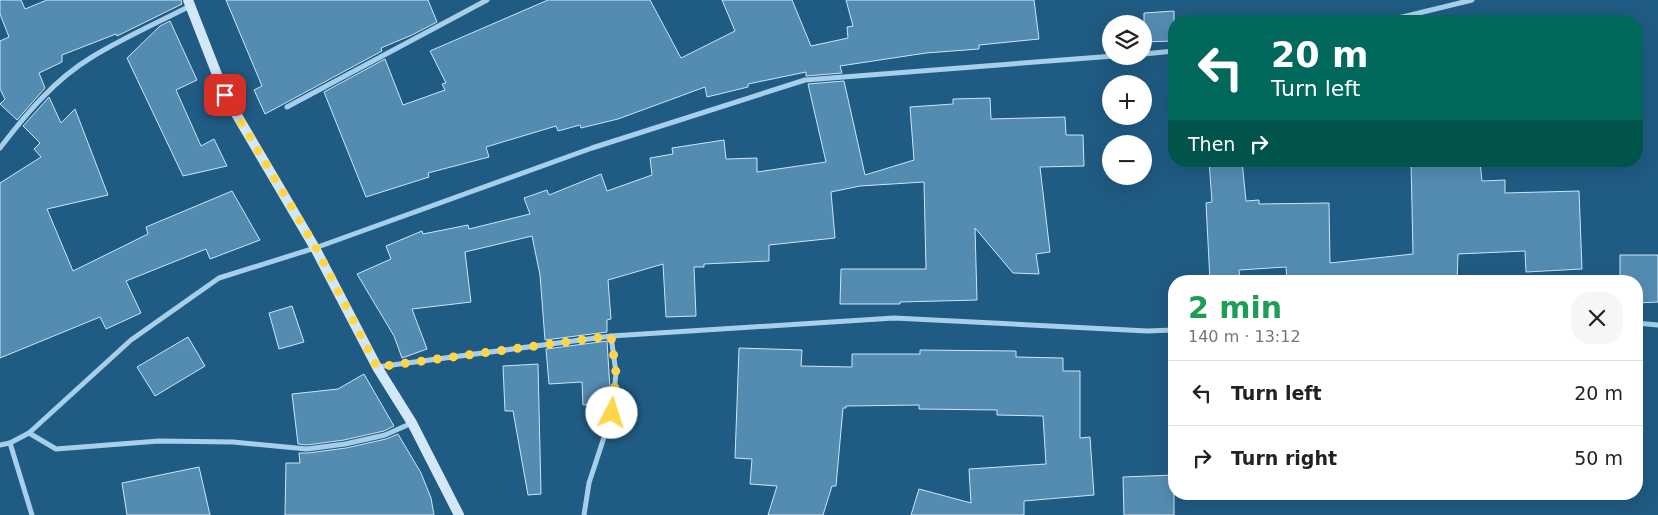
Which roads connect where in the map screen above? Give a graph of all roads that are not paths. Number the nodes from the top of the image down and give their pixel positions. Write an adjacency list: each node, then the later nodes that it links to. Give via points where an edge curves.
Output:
1 (487, 0): 8 (street)
2 (1472, 0): 4 (street)
3 (189, 3): 9 (street, via 91,57 61,80 28,112); 10 (street, via 225,95)
4 (1411, 15)
5 (1168, 52): 6 (street)
6 (1152, 53)
7 (1102, 57): 10 (street, via 805,80 592,148)
8 (287, 107)
9 (0, 148)
10 (316, 248): 15 (street); 17 (street, via 219,278 131,340)
11 (1643, 324): 12 (street)
12 (1658, 325)
13 (1168, 330): 14 (street, via 894,318)
14 (611, 336): 15 (street); 22 (street, via 616,373 612,413 589,483)
15 (377, 367): 16 (street)
16 (412, 423): 17 (street, via 385,435 307,449 233,442 158,441 56,449); 21 (street)
17 (29, 433): 18 (street)
18 (10, 443): 19 (street); 20 (street)
19 (0, 445)
20 (32, 515)
21 (460, 515)
22 (584, 515)

